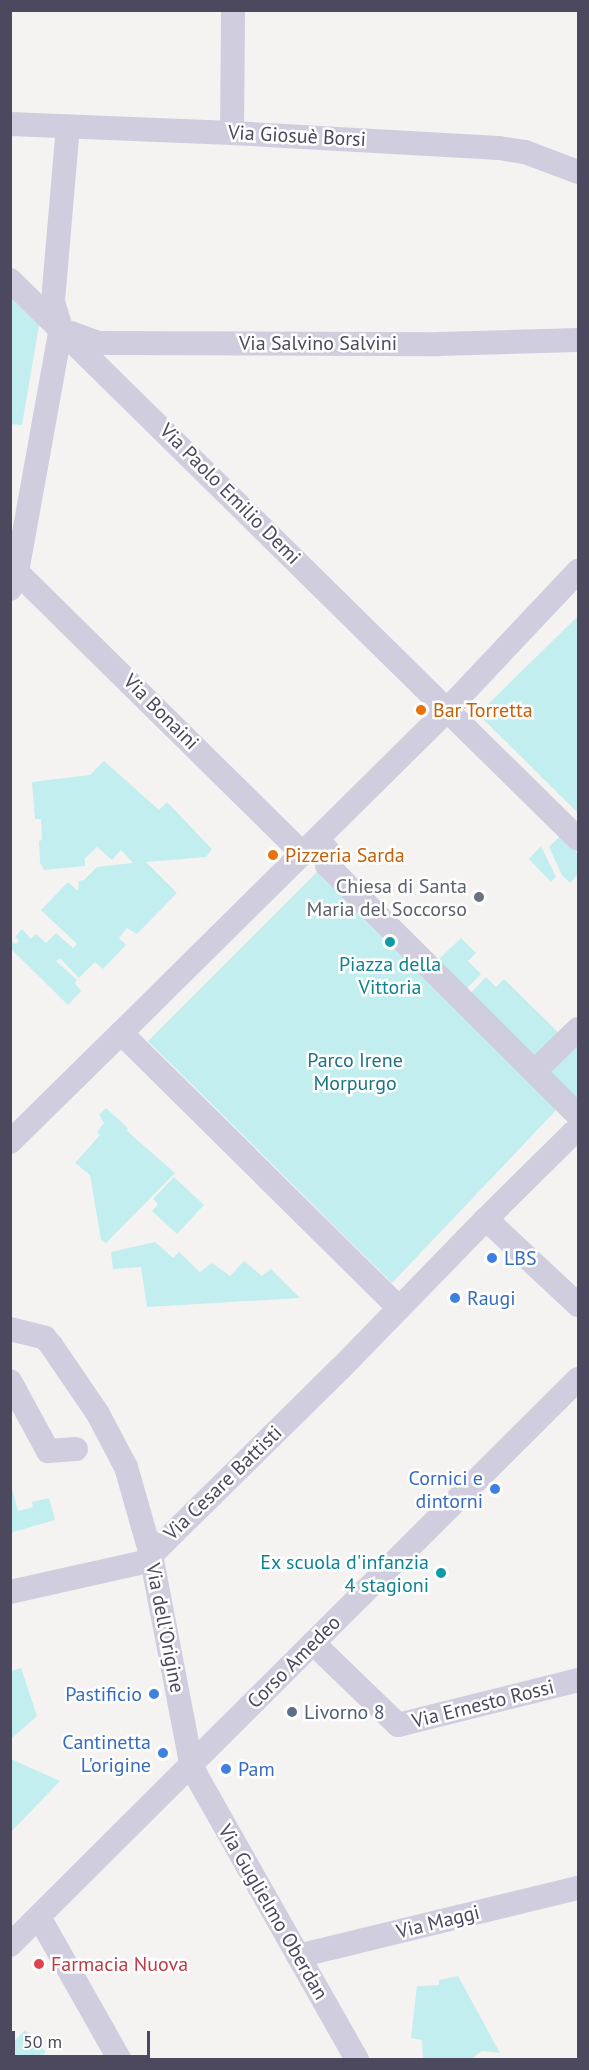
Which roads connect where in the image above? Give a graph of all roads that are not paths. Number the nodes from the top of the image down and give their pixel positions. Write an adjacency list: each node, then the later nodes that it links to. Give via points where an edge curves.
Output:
1 (233, 10): 4 (street)
2 (10, 124): 3 (street, Via Giosuè Borsi)
3 (68, 127): 4 (street, Via Giosuè Borsi); 7 (street, via 53,301)
4 (232, 132): 5 (street, Via Giosuè Borsi, via 500,148 525,152)
5 (579, 172)
6 (10, 280): 7 (street, Via Paolo Emilio Demi)
7 (61, 328): 8 (street, Via Salvino Salvini, via 99,343 438,344); 10 (street); 11 (street, Via Paolo Emilio Demi)
8 (579, 340)
9 (579, 571): 11 (street)
10 (14, 580): 13 (street, Via Bonaini)
11 (448, 709): 12 (street); 13 (street)
12 (579, 839)
13 (310, 847): 15 (street); 16 (street, via 327,850 327,865)
14 (579, 1029): 16 (street)
15 (116, 1038): 19 (street); 22 (street)
16 (536, 1071): 17 (street)
17 (579, 1115)
18 (579, 1132): 20 (street, via 573,1133)
19 (10, 1142)
20 (486, 1219): 21 (street); 22 (street)
21 (579, 1305)
22 (399, 1308): 27 (street, Via Cesare Battisti)
23 (10, 1329): 27 (street, Via dell'Origine, via 45,1338 98,1414 126,1467)
24 (579, 1380): 29 (street, Corso Amedeo)
25 (10, 1381): 26 (street, via 48,1451)
26 (76, 1449)
27 (151, 1555): 28 (street, Via Cesare Battisti, via 136,1565); 31 (street, Via dell'Origine)
28 (10, 1592)
29 (313, 1643): 30 (street, Via Ernesto Rossi, via 398,1725); 31 (street, Corso Amedeo)
30 (579, 1680)
31 (191, 1763): 33 (street, Corso Amedeo); 35 (street, Via Guglielmo Oberdan)
32 (579, 1888): 35 (street, Via Maggi)
33 (39, 1917): 34 (street, Corso Amedeo); 36 (street)
34 (10, 1945)
35 (298, 1956): 37 (street, Via Guglielmo Oberdan)
36 (120, 2060)
37 (357, 2060)

